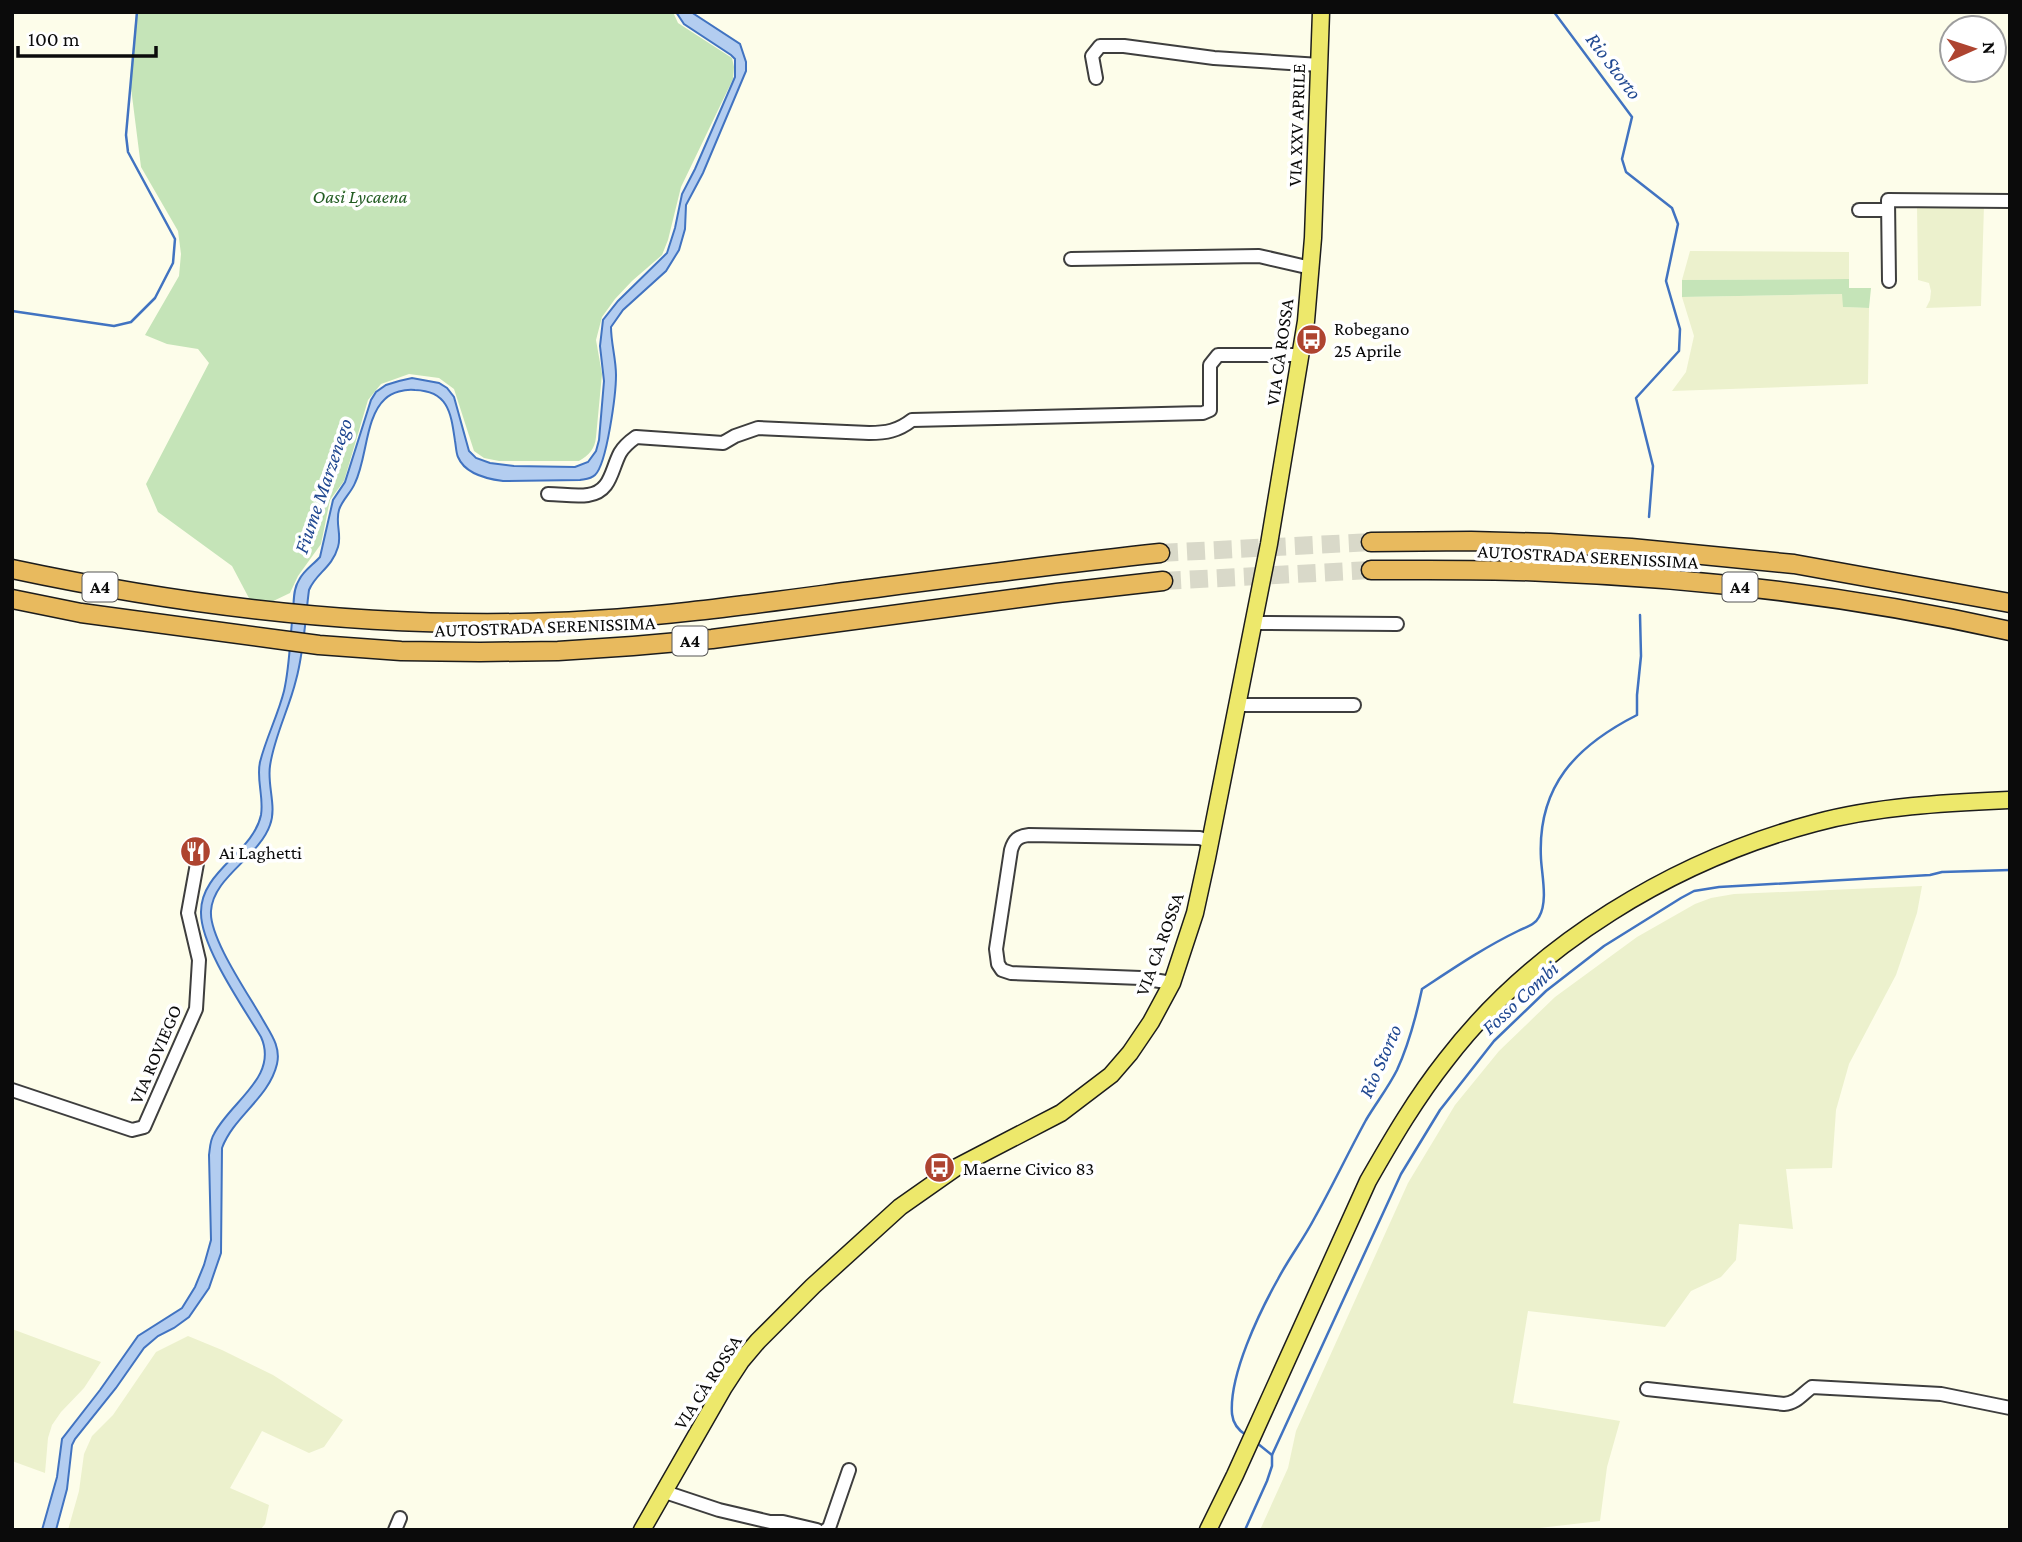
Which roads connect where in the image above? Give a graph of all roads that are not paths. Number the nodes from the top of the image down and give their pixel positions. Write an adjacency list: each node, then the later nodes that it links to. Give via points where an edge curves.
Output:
1 (1321, 12): 2 (main road, VIA XXV APRILE)
2 (1320, 65): 3 (street, via 1100,46 1092,56); 7 (main road, VIA XXV APRILE)
3 (1096, 78)
4 (2010, 201): 6 (street, via 1888,200)
5 (1859, 210): 6 (street)
6 (1888, 210): 10 (street)
7 (1313, 239): 9 (main road, VIA CÀ ROSSA)
8 (1071, 259): 9 (street, via 1259,256)
9 (1311, 268): 11 (main road, VIA CÀ ROSSA)
10 (1889, 281)
11 (1301, 355): 12 (street, via 1217,355 1210,365 1210,410 1203,414 912,420 888,433 758,428 723,443 636,437 620,453 609,483 600,490 589,495); 20 (main road, VIA CÀ ROSSA)
12 (548, 494)
13 (1371, 542): 19 (highway, AUTOSTRADA SERENISSIMA / A4, via 1631,548 1794,564)
14 (1160, 553): 15 (highway, AUTOSTRADA SERENISSIMA / A4, via 705,610 554,622 320,617 189,601)
15 (12, 569)
16 (1371, 570): 22 (highway, AUTOSTRADA SERENISSIMA / A4, via 1545,571 1682,581 1909,610)
17 (1163, 581): 18 (highway, AUTOSTRADA SERENISSIMA / A4, via 712,639 481,652 319,645 81,613)
18 (12, 599)
19 (2010, 603)
20 (1254, 621): 21 (street); 23 (main road, VIA CÀ ROSSA)
21 (1396, 624)
22 (2010, 631)
23 (1238, 705): 24 (street); 26 (main road, VIA CÀ ROSSA)
24 (1354, 705)
25 (2010, 800): 37 (main road, via 1949,802 1817,823 1717,856 1623,904 1571,939 1510,990 1447,1058 1411,1107 1368,1181)
26 (1210, 842): 28 (main road, VIA CÀ ROSSA, via 1195,913); 28 (street, via 1200,838 1028,835 1020,836 1011,850 996,949 1002,970)
27 (198, 858): 29 (street, VIA ROVIEGO, via 188,913 199,960 196,1009 144,1128 132,1130)
28 (1172, 983): 33 (main road, VIA CÀ ROSSA, via 1152,1022 1111,1075 1061,1113 957,1167 920,1192 790,1308 741,1361)
29 (12, 1090)
30 (1647, 1389): 31 (street, via 1784,1404 1812,1387 1862,1388 1941,1394)
31 (2010, 1408)
32 (849, 1470): 36 (street)
33 (665, 1490): 34 (main road, VIA CÀ ROSSA); 35 (street, via 719,1510)
34 (642, 1530)
35 (817, 1530)
36 (826, 1530)
37 (1208, 1530)

